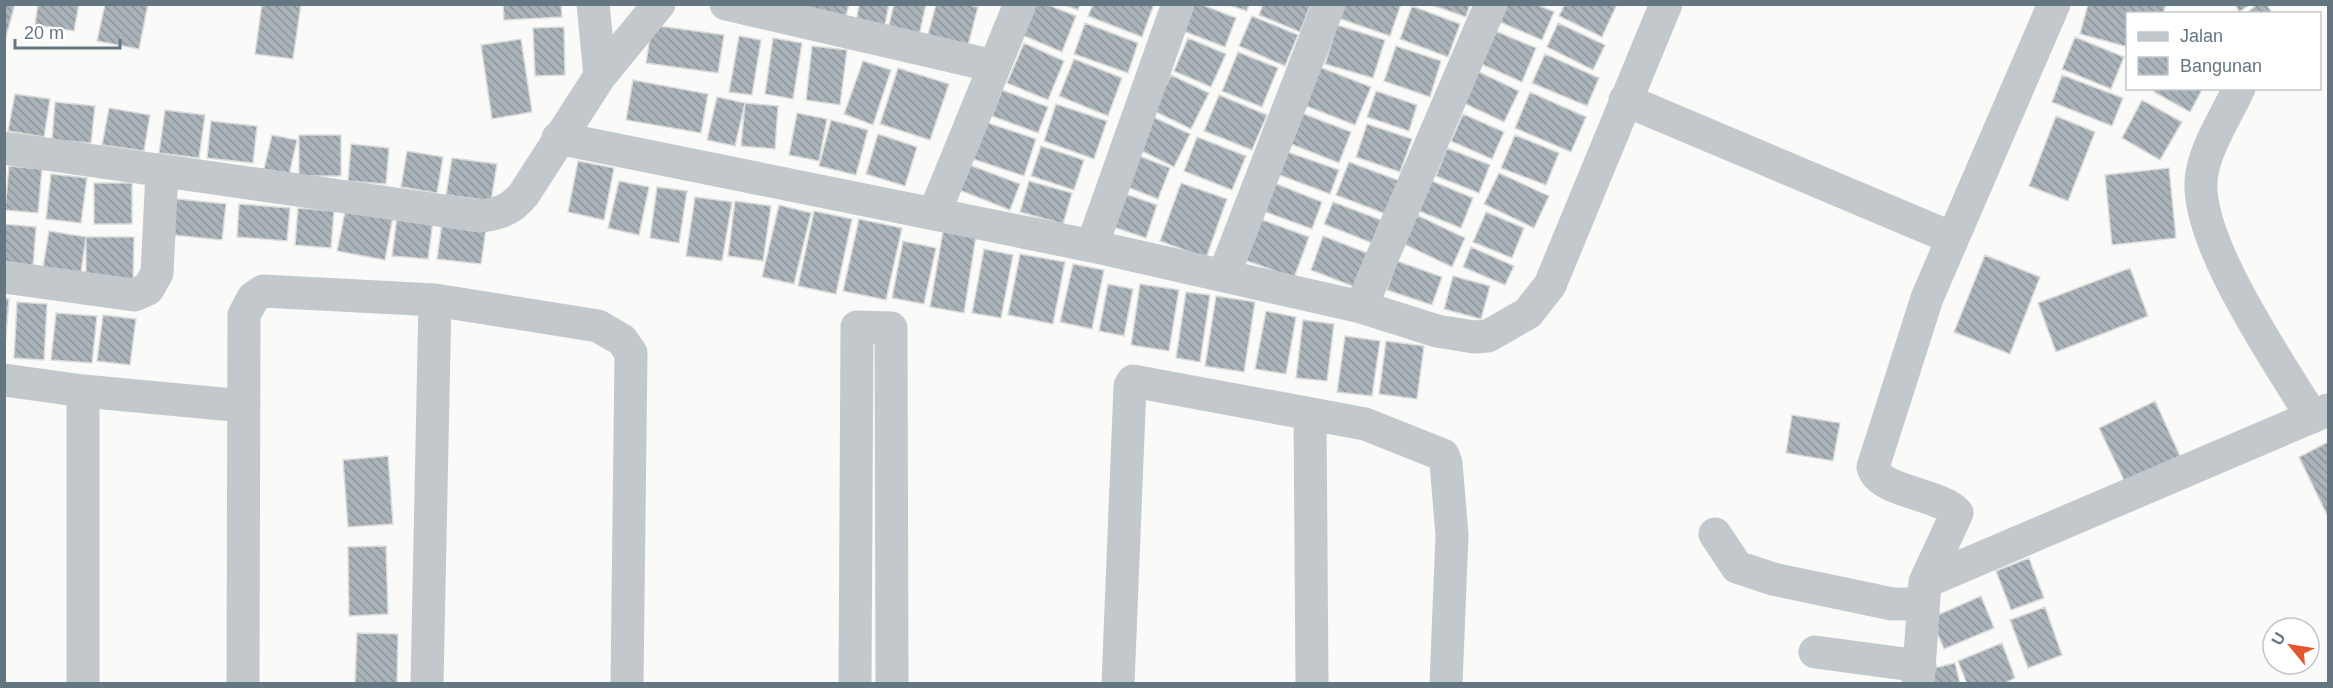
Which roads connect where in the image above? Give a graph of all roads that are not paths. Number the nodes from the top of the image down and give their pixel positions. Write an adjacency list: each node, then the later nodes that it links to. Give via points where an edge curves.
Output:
1 (593, 4): 11 (street)
2 (659, 4): 11 (street)
3 (726, 4): 10 (street)
4 (1020, 4): 10 (street)
5 (1178, 4): 19 (street)
6 (1329, 4): 20 (street)
7 (1491, 4): 23 (street)
8 (1665, 4): 13 (street)
9 (2054, 4): 18 (street)
10 (994, 66): 17 (street)
11 (600, 76): 14 (street)
12 (2238, 90): 27 (street, via 2202,173 2201,197 2210,236 2228,273)
13 (1625, 100): 18 (street); 23 (street, via 1550,285 1528,313 1488,336 1474,337 1437,331)
14 (558, 138): 16 (street, via 518,202 500,214 479,216); 17 (street)
15 (4, 148): 16 (street)
16 (162, 172): 21 (street, via 157,273 148,289 134,295)
17 (934, 214): 19 (street)
18 (1952, 238): 30 (street, via 1927,298 1873,466 1880,479 1957,512)
19 (1092, 246): 20 (street)
20 (1224, 275): 23 (street)
21 (4, 277)
22 (435, 300): 26 (street, via 263,291 257,294 244,315); 35 (street); 36 (street, via 598,326 628,346 631,353)
23 (1361, 307)
24 (4, 380): 25 (street)
25 (82, 391): 26 (street); 33 (street)
26 (244, 406): 34 (street)
27 (2320, 413): 30 (street)
28 (1310, 414): 39 (street, via 1132,381); 40 (street); 41 (street, via 1365,424 1438,452 1445,459 1452,535)
29 (1715, 534): 30 (street, via 1737,567 1773,579 1892,604)
30 (1924, 593): 32 (street)
31 (1815, 652): 32 (street)
32 (1919, 675)
33 (83, 684)
34 (243, 684)
35 (427, 684)
36 (627, 684)
37 (855, 684): 38 (street, via 857,327 891,328)
38 (892, 684)
39 (1118, 684)
40 (1312, 684)
41 (1446, 684)

